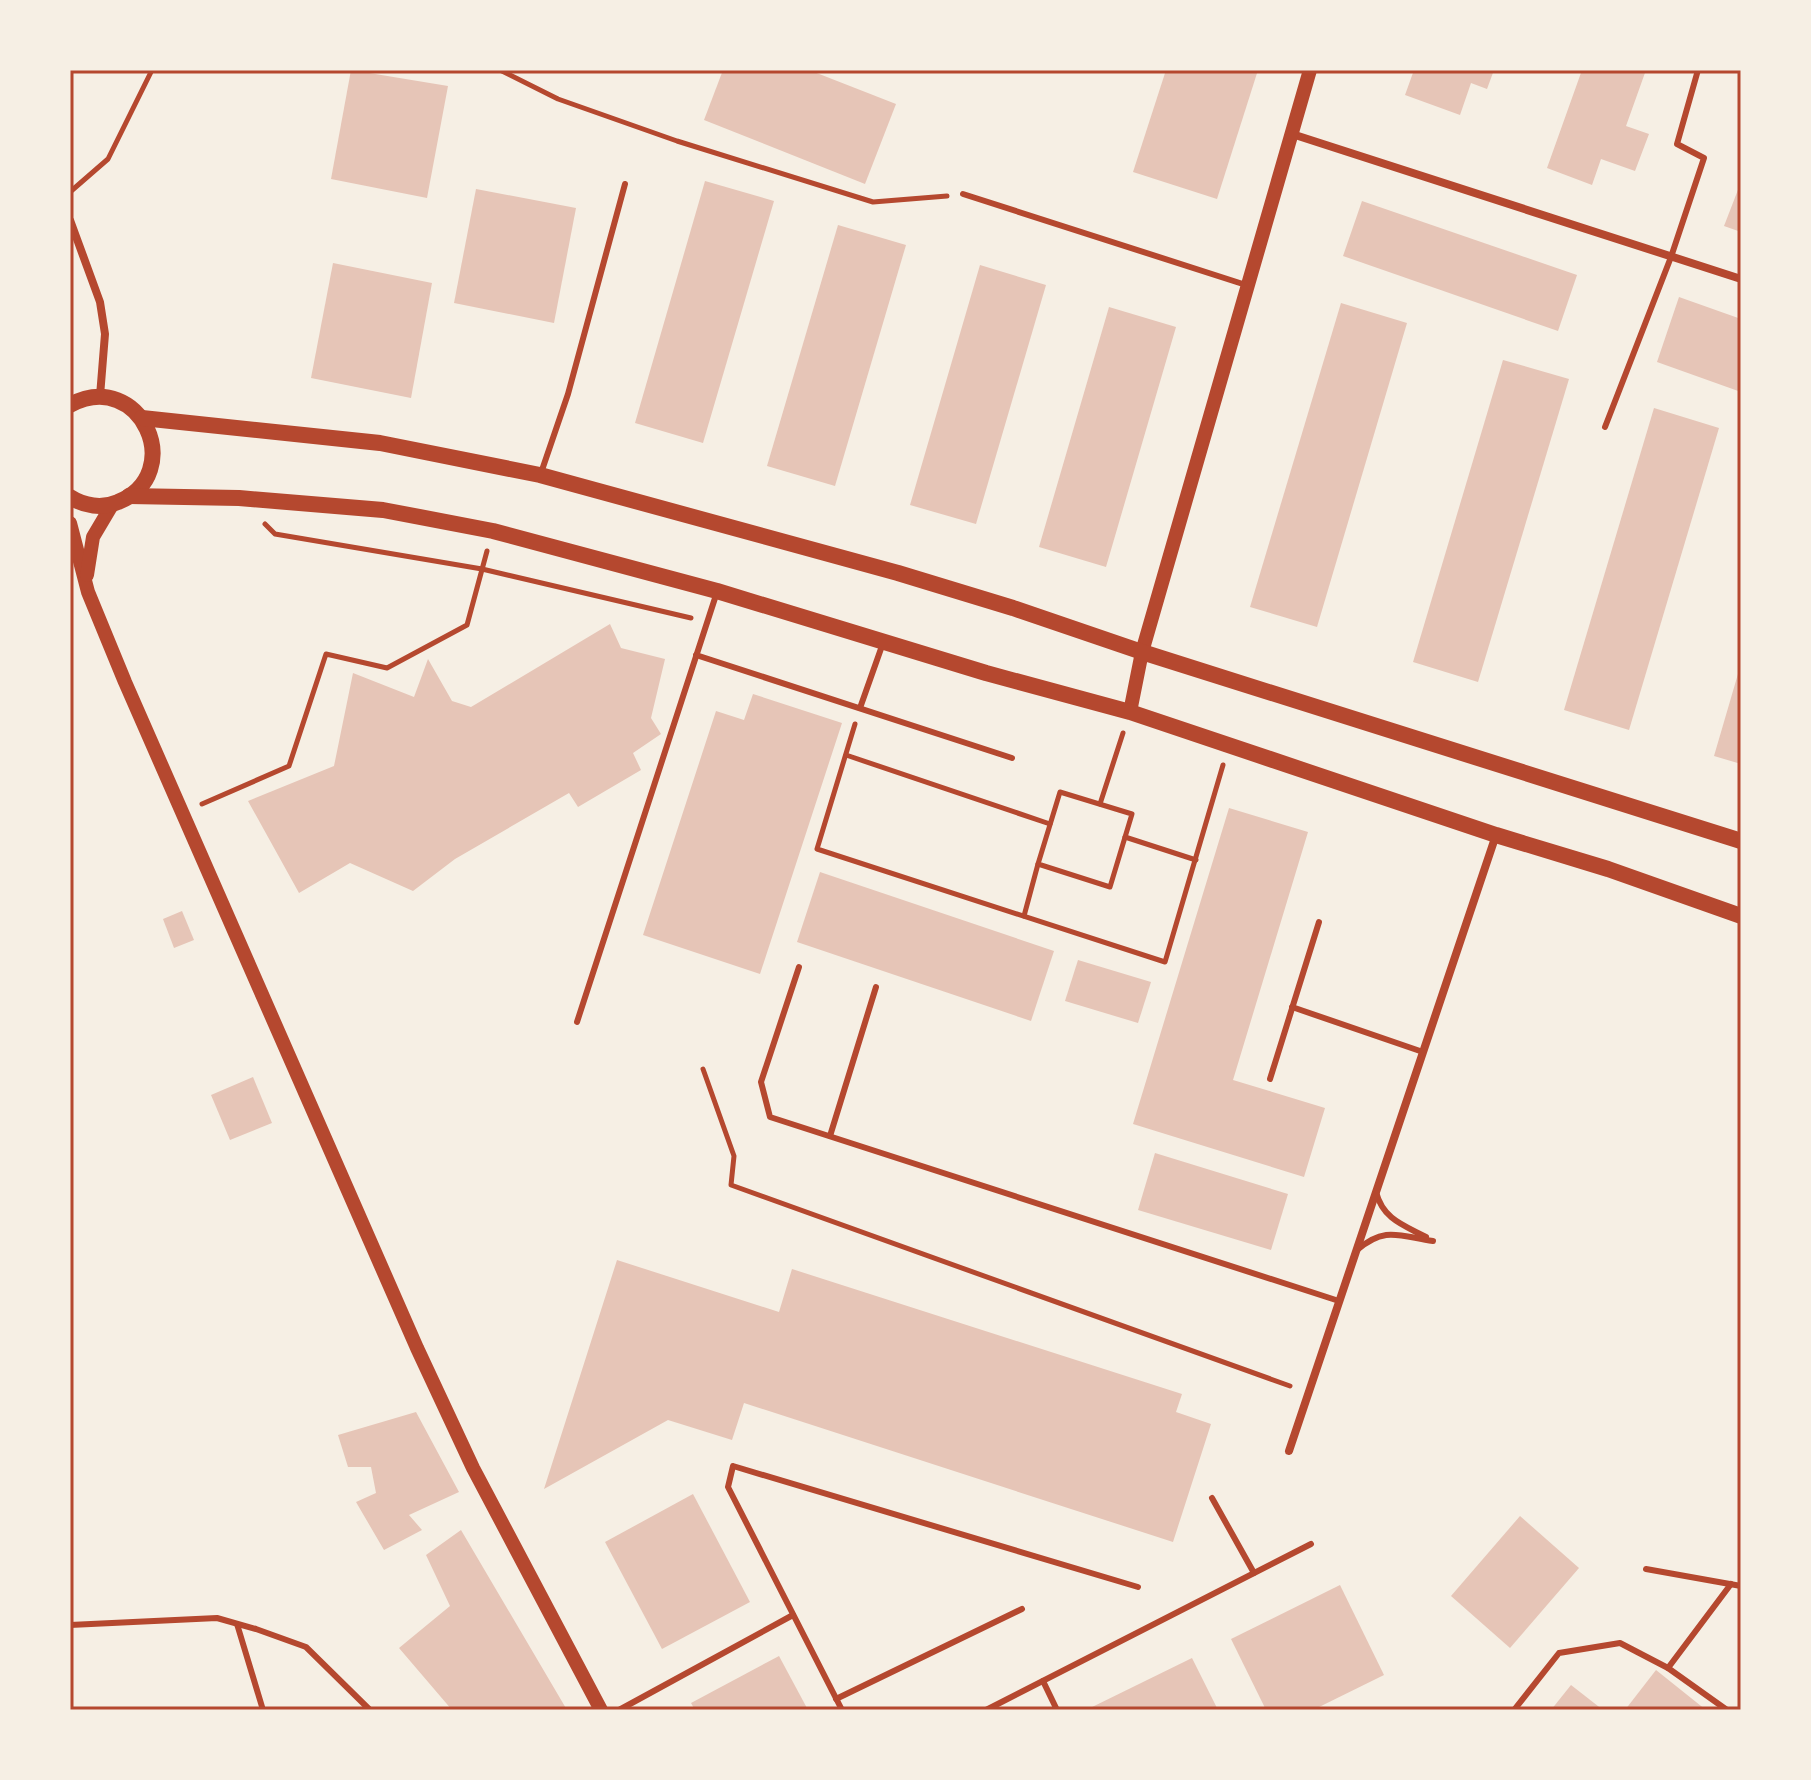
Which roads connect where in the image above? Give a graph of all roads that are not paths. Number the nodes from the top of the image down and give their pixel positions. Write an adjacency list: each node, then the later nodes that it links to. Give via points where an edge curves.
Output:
1 (1310, 70): 3 (street)
2 (1698, 70): 7 (lane, via 1677,144 1704,158)
3 (1292, 134): 7 (street); 9 (street)
4 (625, 184): 14 (lane, via 568,394)
5 (963, 194): 9 (lane)
6 (70, 220): 10 (street, via 100,302 105,334)
7 (1671, 257): 8 (street); 13 (lane)
8 (1741, 279)
9 (1248, 286): 22 (street)
10 (100, 396): 11 (main road); 12 (main road, via 116,399)
11 (70, 405)
12 (142, 418): 14 (main road, via 380,443); 15 (main road, via 151,442 150,469)
13 (1605, 427)
14 (540, 475): 22 (main road, via 898,573)
15 (129, 496): 17 (main road); 19 (main road, via 239,498 383,510 493,531)
16 (70, 497): 17 (main road, via 94,506)
17 (112, 505): 20 (street, via 93,537)
18 (70, 523): 20 (street)
19 (717, 591): 21 (main road); 23 (lane)
20 (88, 592): 58 (street, via 286,1054 473,1468)
21 (884, 640): 24 (lane); 25 (main road)
22 (1142, 652): 25 (street); 28 (main road)
23 (696, 655): 24 (lane); 34 (lane)
24 (860, 708): 26 (lane)
25 (1130, 712): 27 (main road)
26 (1012, 758)
27 (1496, 835): 29 (main road); 35 (street)
28 (1741, 841)
29 (1741, 916)
30 (1319, 922): 33 (lane)
31 (799, 967): 37 (lane, via 761,1082 770,1117)
32 (876, 987): 37 (lane)
33 (1292, 1007): 35 (lane); 36 (lane)
34 (577, 1022)
35 (1423, 1052): 38 (street)
36 (1270, 1079)
37 (830, 1136): 40 (lane)
38 (1376, 1192): 39 (street); 39 (lane, via 1389,1218 1433,1241 1381,1234)
39 (1357, 1250): 40 (street)
40 (1339, 1301): 41 (street)
41 (1289, 1451)
42 (1212, 1498): 45 (lane)
43 (1311, 1544): 45 (lane)
44 (1646, 1569): 46 (lane)
45 (1254, 1573): 54 (lane)
46 (1731, 1584): 47 (lane); 53 (lane)
47 (1741, 1586)
48 (1138, 1587): 50 (lane, via 733,1466 728,1487)
49 (1022, 1609): 55 (lane)
50 (793, 1615): 55 (lane); 59 (lane)
51 (237, 1624): 52 (lane, via 217,1618); 56 (lane); 57 (lane, via 306,1647)
52 (70, 1625)
53 (1668, 1668): 63 (lane, via 1620,1643 1559,1653); 64 (lane)
54 (1043, 1681): 61 (lane); 62 (lane)
55 (836, 1699): 60 (lane)
56 (263, 1710)
57 (370, 1710)
58 (601, 1710)
59 (619, 1710)
60 (842, 1710)
61 (986, 1710)
62 (1057, 1710)
63 (1514, 1710)
64 (1727, 1710)

